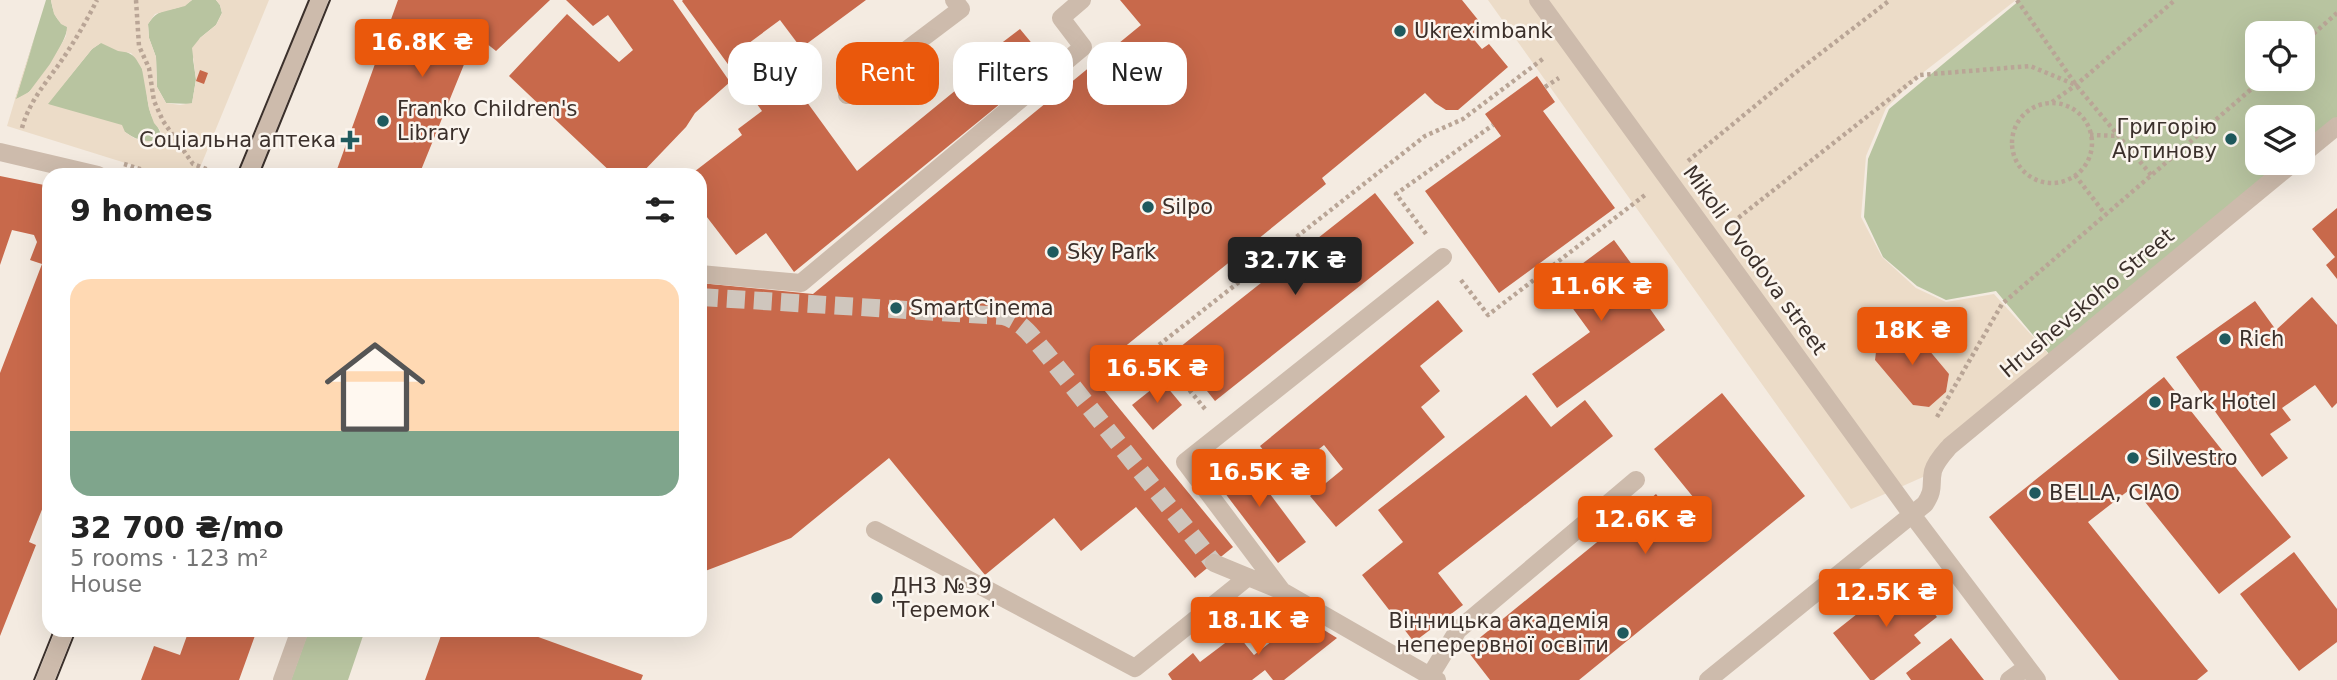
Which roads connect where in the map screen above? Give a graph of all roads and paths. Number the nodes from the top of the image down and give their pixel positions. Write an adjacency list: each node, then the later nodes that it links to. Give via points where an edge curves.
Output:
1 (97, 0): 17 (path)
2 (136, 0): 25 (path, via 139,46 149,68 154,101 193,164)
3 (319, 0): 26 (street)
4 (954, 0): 13 (street, via 961,9)
5 (1082, 0): 34 (street, via 1060,18 1083,47 801,282)
6 (1538, 0): 12 (street, Mikoli Ovodova street)
7 (1890, 0): 30 (path)
8 (2017, 0): 14 (path)
9 (2175, 0): 14 (path)
10 (2337, 13): 11 (path)
11 (2315, 32)
12 (1567, 40): 30 (street, Mikoli Ovodova street); 36 (path, via 1463,119 1425,136 1155,348)
13 (917, 42)
14 (2076, 85): 16 (path); 21 (path); 32 (path, via 2030,66 1920,75)
15 (2249, 91): 29 (path)
16 (2052, 103): 20 (path, via 2077,113); 27 (path, via 2038,105 2018,122 2013,134 2015,160 2023,171 2044,182)
17 (25, 116)
18 (1493, 125): 33 (path, via 1396,194)
19 (2337, 126): 22 (street)
20 (2090, 135): 21 (path); 27 (path, via 2089,157)
21 (2119, 136): 29 (path)
22 (2315, 144)
23 (0, 152): 24 (street)
24 (68, 168)
25 (204, 168)
26 (251, 168)
27 (2075, 175): 31 (path)
28 (2278, 175): 38 (street, Hrushevskoho Street, via 1950,446 1933,473 1930,496)
29 (2152, 176): 31 (path)
30 (1668, 178): 32 (street, Mikoli Ovodova street); 33 (path, via 1488,316)
31 (2105, 214): 35 (path, via 2002,304)
32 (1712, 239): 38 (street, Mikoli Ovodova street)
33 (1443, 257): 36 (street)
34 (707, 275)
35 (1937, 418)
36 (1223, 432): 42 (street, via 1185,462)
37 (1636, 480): 46 (street, via 1458,630)
38 (1912, 515): 45 (street, Mikoli Ovodova street); 49 (street, Hrushevskoho Street)
39 (875, 530): 41 (street, via 1135,668)
40 (1214, 563): 41 (street)
41 (1248, 577): 42 (street)
42 (1282, 591): 46 (street)
43 (62, 637): 47 (street)
44 (297, 637): 48 (street)
45 (2032, 673): 50 (street)
46 (1434, 678)
47 (45, 680)
48 (282, 680)
49 (1708, 680)
50 (2009, 680)

